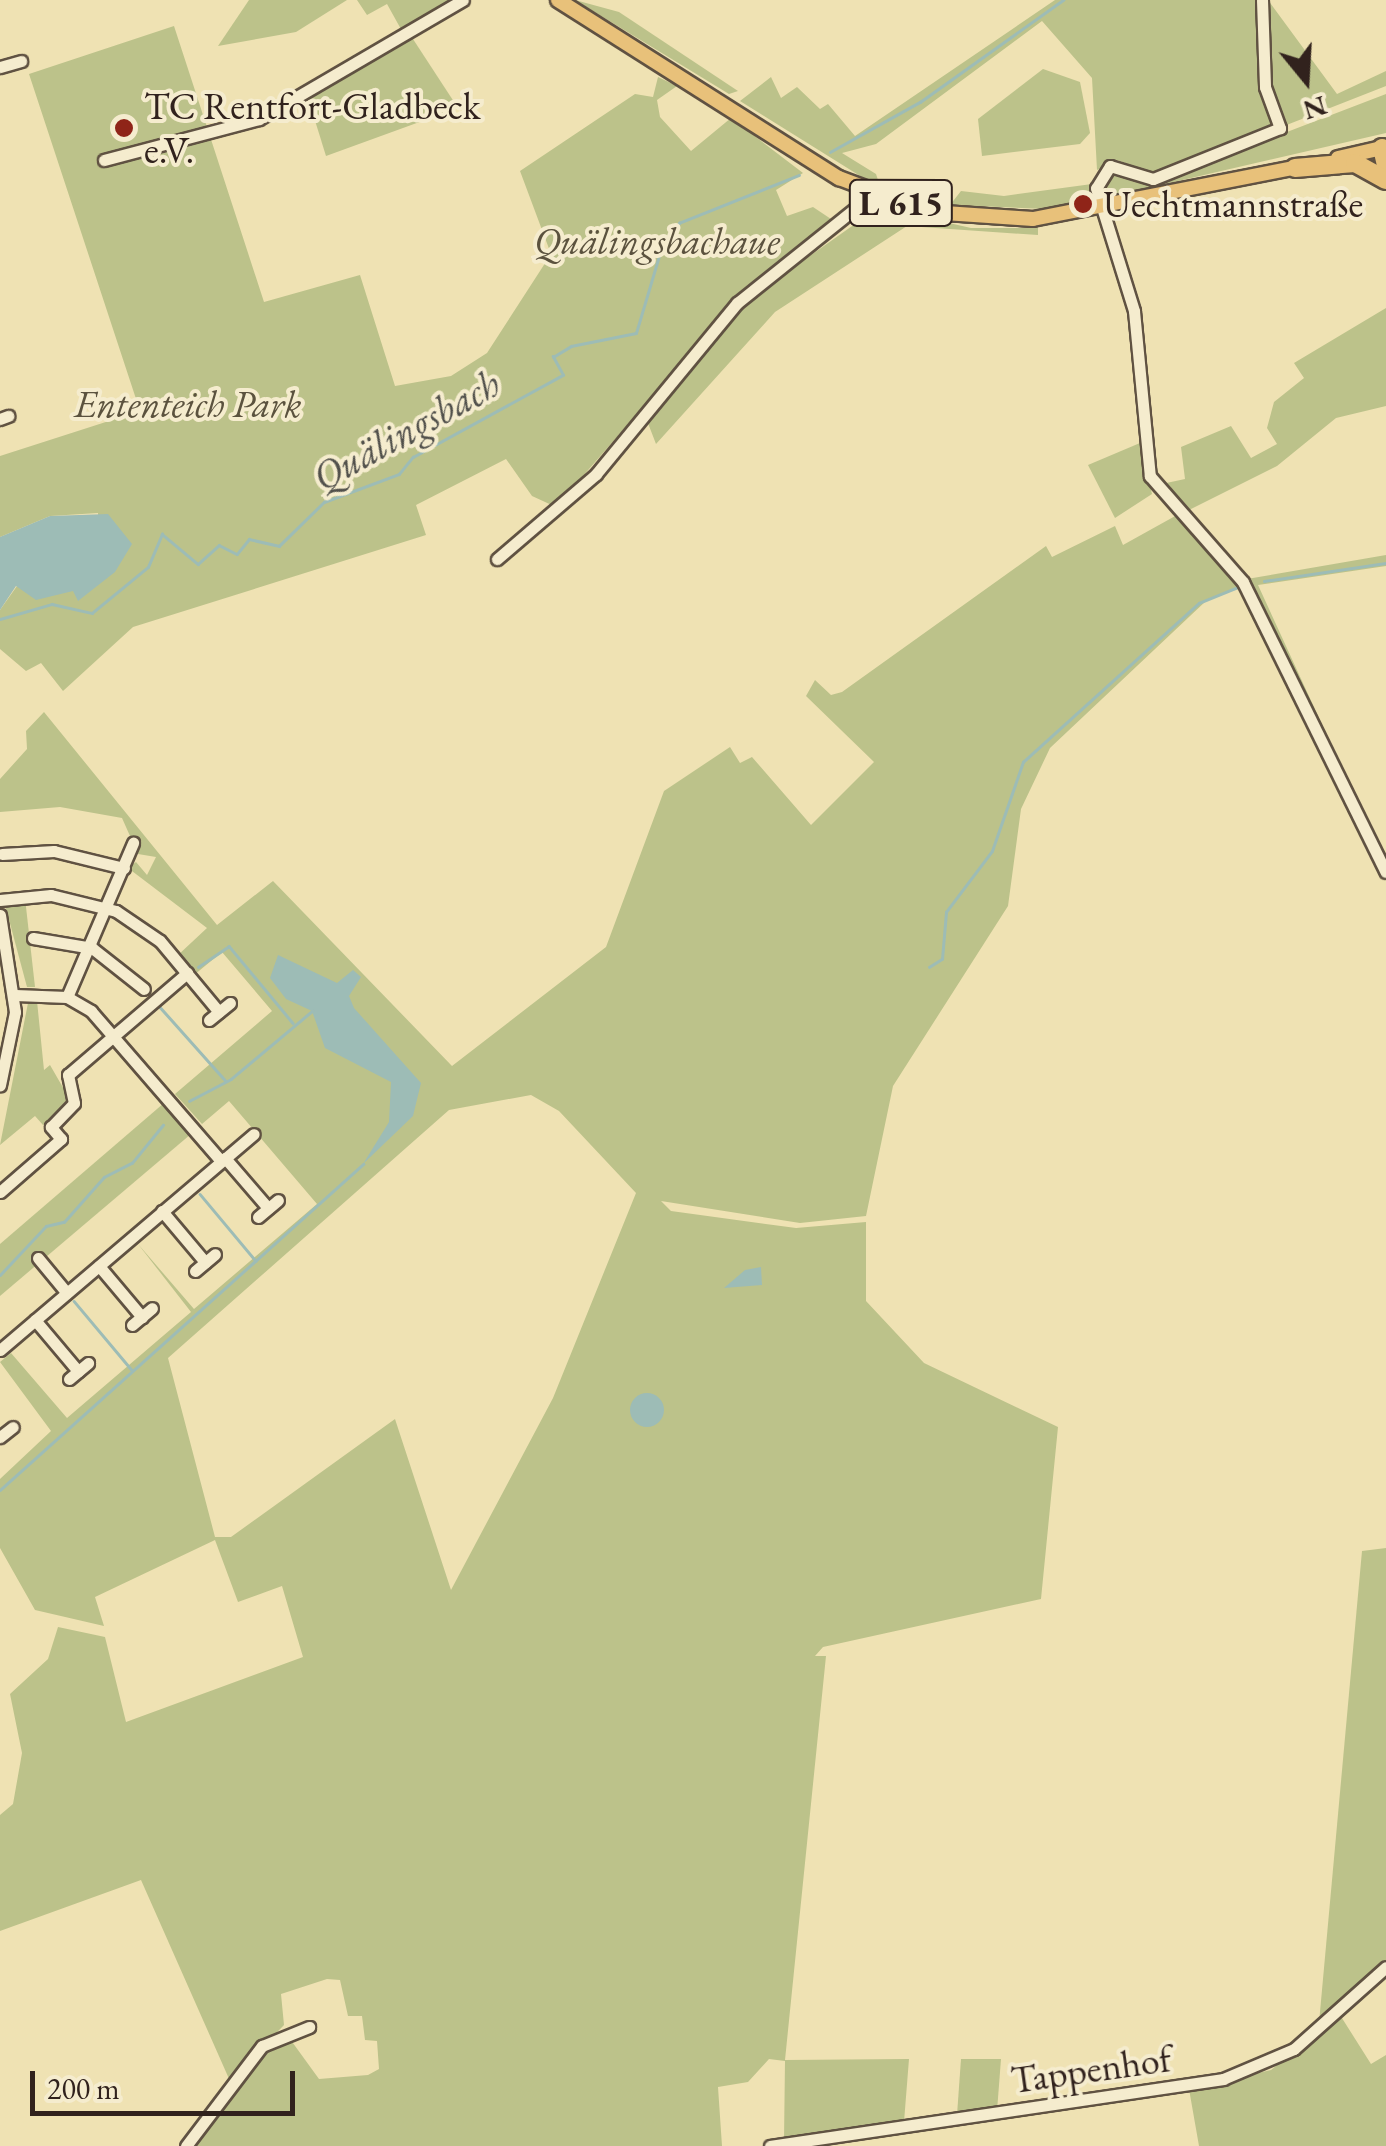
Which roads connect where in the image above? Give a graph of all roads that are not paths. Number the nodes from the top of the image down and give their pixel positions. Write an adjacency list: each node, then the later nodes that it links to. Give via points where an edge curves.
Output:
1 (463, 0): 7 (street, via 258,118)
2 (558, 0): 10 (main road, L 615)
3 (1262, 0): 11 (street, via 1265,87 1280,128 1153,179 1110,166 1096,178)
4 (21, 61): 5 (street)
5 (0, 67)
6 (1385, 153): 8 (main road, L 615)
7 (104, 160)
8 (1295, 168): 9 (highway, via 1355,163); 11 (main road, L 615)
9 (1386, 180)
10 (873, 194): 11 (main road, L 615, via 987,220); 12 (street, via 737,303 596,474)
11 (1104, 208): 16 (street, via 1134,311 1150,476 1244,582)
12 (497, 560)
13 (133, 843): 15 (street)
14 (2, 854): 15 (street, via 54,850)
15 (124, 868): 18 (street)
16 (1386, 872)
17 (0, 900): 18 (street, via 51,895)
18 (106, 907): 21 (street); 22 (street, via 160,940)
19 (1, 920): 24 (street)
20 (33, 938): 21 (street)
21 (92, 948): 23 (street); 25 (street)
22 (187, 973): 26 (street); 27 (street)
23 (144, 988)
24 (15, 995): 25 (street); 28 (street)
25 (67, 997): 27 (street)
26 (219, 1012)
27 (114, 1035): 30 (street); 31 (street, via 68,1075 75,1100 51,1127 61,1139)
28 (0, 1085)
29 (254, 1134): 30 (street)
30 (223, 1160): 32 (street); 33 (street)
31 (0, 1192)
32 (268, 1208)
33 (162, 1212): 35 (street); 36 (street)
34 (38, 1258): 37 (street)
35 (205, 1262)
36 (98, 1266): 37 (street); 38 (street)
37 (67, 1293): 39 (street)
38 (142, 1317)
39 (36, 1320): 40 (street); 41 (street)
40 (0, 1350)
41 (78, 1371)
42 (1386, 1967): 45 (street, Tappenhof, via 1294,2048 1223,2079)
43 (309, 2027): 44 (street, via 262,2046)
44 (186, 2146)
45 (770, 2146)

